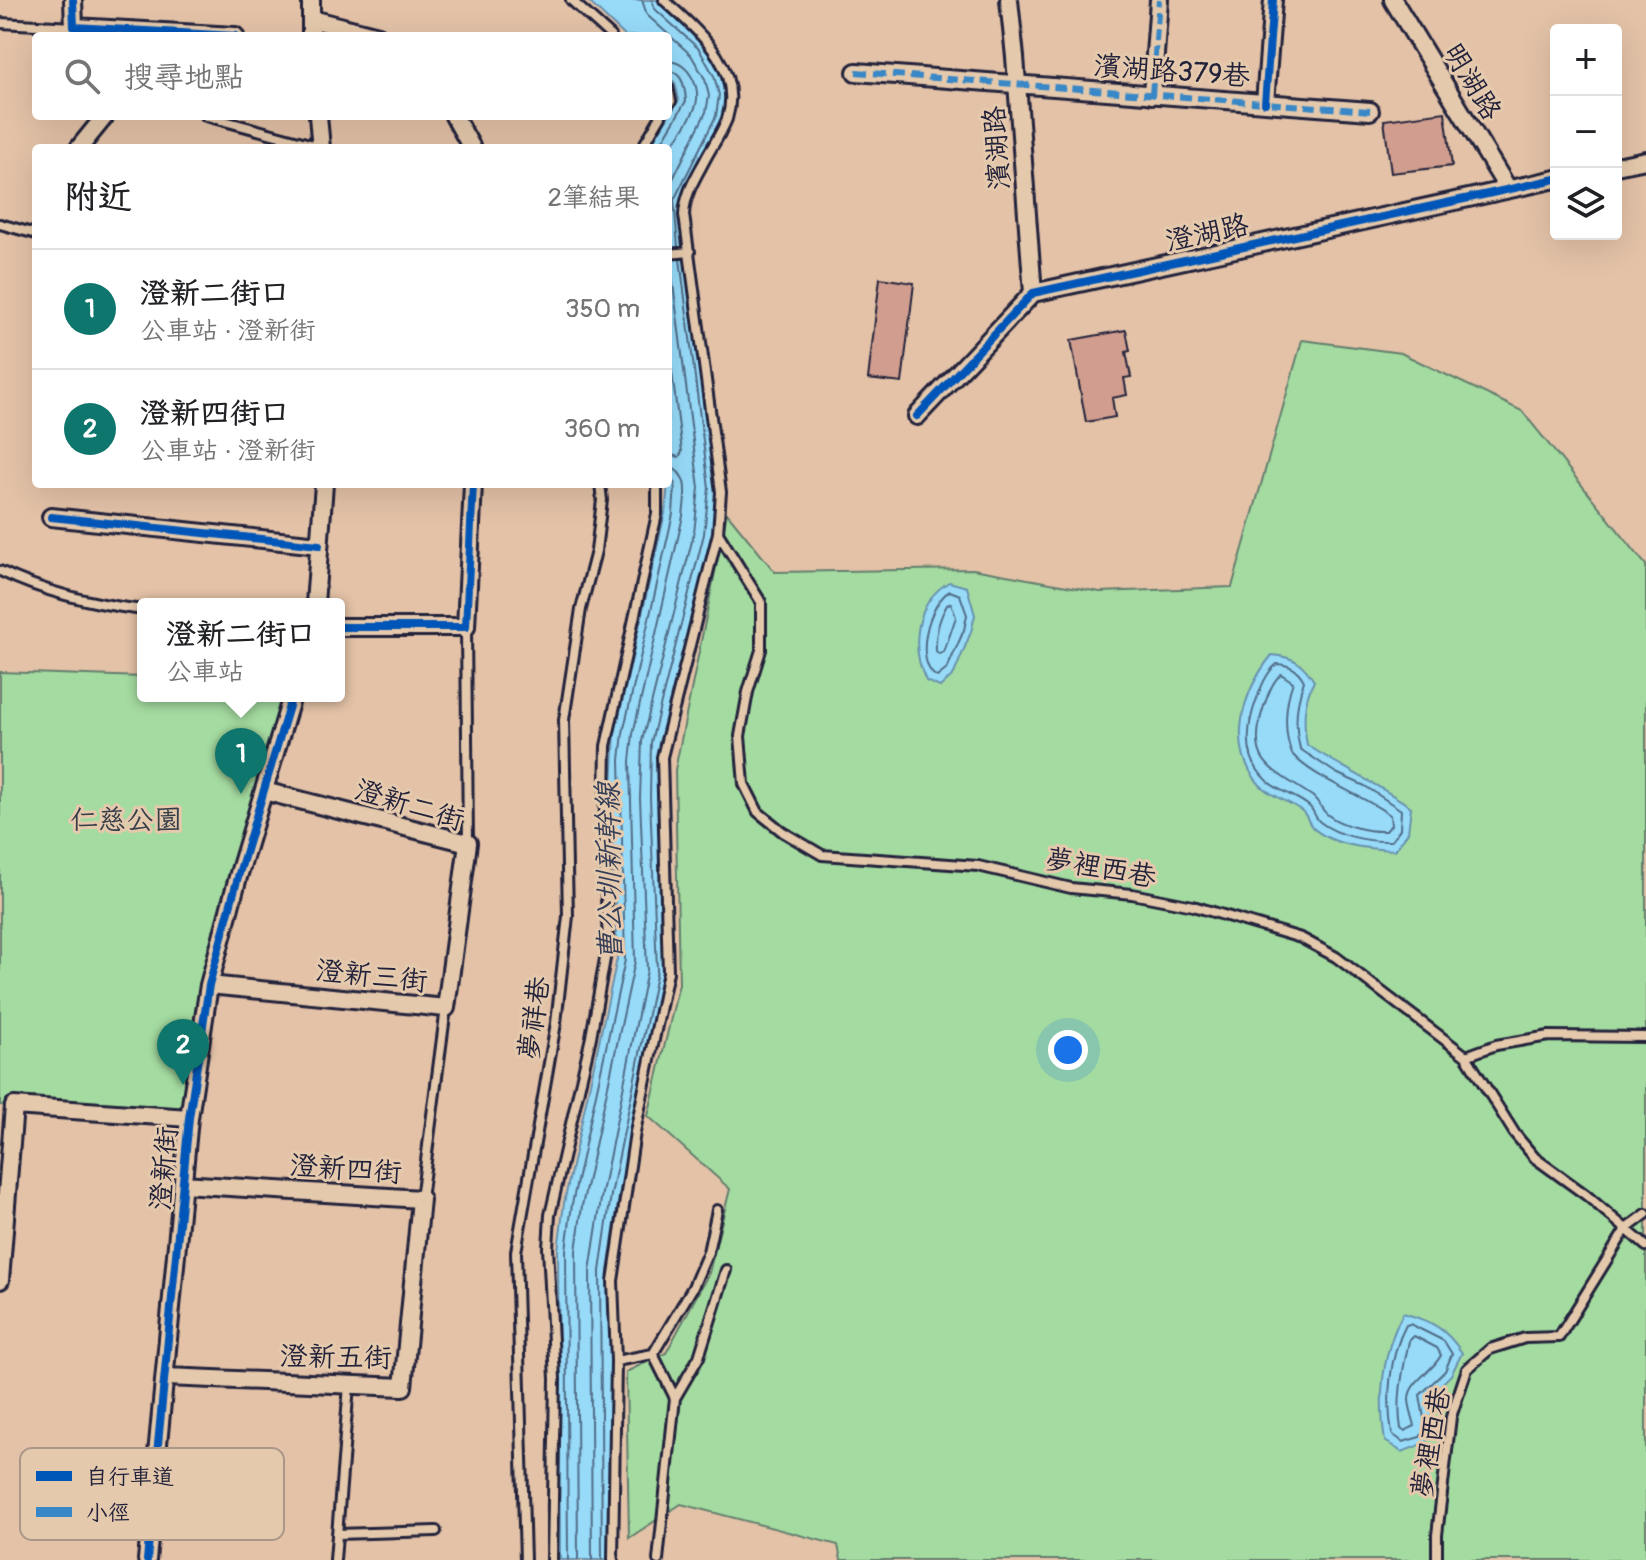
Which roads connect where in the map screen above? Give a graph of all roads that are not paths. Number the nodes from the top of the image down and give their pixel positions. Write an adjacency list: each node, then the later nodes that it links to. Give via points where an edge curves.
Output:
1 (73, 0): 11 (street)
2 (311, 0): 10 (street)
3 (571, 0): 14 (lane)
4 (664, 0): 36 (lane, via 708,41 726,71 731,97 726,122 685,198)
5 (1009, 0): 16 (street, 濱湖路)
6 (1159, 0): 17 (street)
7 (1273, 0): 18 (street)
8 (1393, 0): 33 (street, 明湖路)
9 (0, 23): 11 (lane)
10 (311, 28): 13 (street)
11 (81, 31): 12 (street)
12 (112, 32)
13 (344, 32)
14 (607, 32)
15 (856, 72): 16 (street, 濱湖路379巷)
16 (1017, 85): 17 (street, 濱湖路379巷); 38 (street, 濱湖路)
17 (1152, 95): 18 (street, 濱湖路379巷)
18 (1265, 103): 19 (street, 濱湖路379巷)
19 (1370, 111)
20 (102, 120): 25 (street)
21 (221, 120): 26 (lane)
22 (319, 120): 27 (street)
23 (456, 120): 28 (street)
24 (659, 120): 29 (lane)
25 (82, 144)
26 (308, 144)
27 (322, 144)
28 (470, 144)
29 (644, 144)
30 (1646, 160): 31 (street)
31 (1622, 165)
32 (1550, 180): 33 (street, 澄湖路)
33 (1508, 189): 38 (street, 澄湖路)
34 (0, 224): 35 (lane)
35 (32, 233)
36 (690, 252): 37 (lane); 45 (lane, via 721,492)
37 (672, 254)
38 (1033, 293): 39 (street)
39 (917, 416)
40 (324, 488): 46 (street)
41 (473, 488): 51 (street)
42 (600, 488): 82 (lane, 夢祥巷, via 596,551 564,720 568,916 558,1008 516,1252)
43 (657, 488): 83 (lane, via 657,514 606,746 608,942 550,1215 555,1379)
44 (51, 517): 46 (street)
45 (718, 533): 59 (lane, 夢裡西巷, via 761,602 761,650 740,736 744,784 758,812 783,832 822,855 978,866 1071,888 1193,906 1289,934 1336,957); 72 (lane, via 662,757 668,972 617,1248)
46 (319, 545): 48 (street)
47 (0, 571): 49 (lane, via 34,587)
48 (315, 598)
49 (137, 609)
50 (345, 627): 51 (street)
51 (466, 627): 54 (lane)
52 (290, 702): 53 (street, 澄新街)
53 (264, 791): 54 (street, 澄新二街); 56 (street, 澄新街)
54 (468, 843): 55 (street, 澄新二街)
55 (457, 924): 57 (street, 澄新三街)
56 (209, 985): 57 (street, 澄新三街); 60 (street, 澄新街)
57 (446, 1008): 62 (lane)
58 (1646, 1037): 59 (lane, via 1549,1036)
59 (1466, 1056): 66 (lane, 夢裡西巷, via 1535,1158)
60 (189, 1118): 61 (street, 澄新街); 63 (street, via 14,1106)
61 (183, 1184): 62 (street, 澄新四街); 73 (street, 澄新街)
62 (421, 1199): 70 (street, 澄新四街)
63 (3, 1201): 69 (street)
64 (717, 1210): 71 (lane, via 693,1287)
65 (1646, 1214): 66 (lane, 夢裡西巷)
66 (1626, 1229): 67 (lane, 夢裡西巷); 86 (lane, 夢裡西巷, via 1559,1337 1525,1338 1490,1349 1467,1369 1451,1417)
67 (1646, 1246)
68 (726, 1270): 75 (lane, via 699,1357)
69 (0, 1280)
70 (413, 1283): 74 (street, 澄新五街, via 403,1387)
71 (653, 1354): 72 (lane); 75 (lane)
72 (616, 1361): 84 (lane)
73 (167, 1377): 74 (street, 澄新五街); 76 (street, 澄新街)
74 (349, 1384): 78 (lane)
75 (675, 1398): 85 (lane)
76 (159, 1448)
77 (436, 1531): 78 (lane)
78 (337, 1534): 81 (lane)
79 (149, 1540): 80 (street, 澄新街)
80 (147, 1560)
81 (335, 1560)
82 (525, 1560)
83 (552, 1560)
84 (613, 1560)
85 (658, 1560)
86 (1437, 1560)

